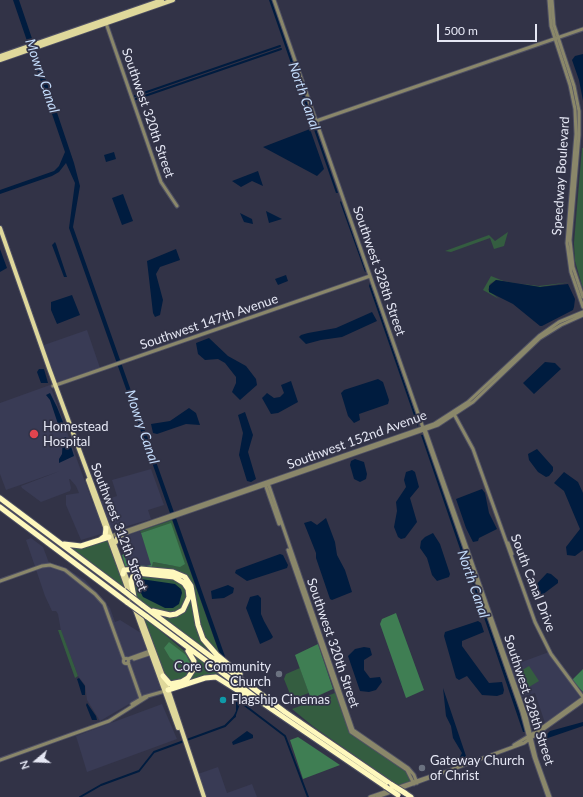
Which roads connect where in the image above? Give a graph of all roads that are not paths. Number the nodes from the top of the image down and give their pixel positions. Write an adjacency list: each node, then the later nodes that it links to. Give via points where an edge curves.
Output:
1 (162, 0): 9 (main road)
2 (173, 0): 6 (main road)
3 (274, 0): 13 (street, Southwest 328th Street)
4 (549, 0): 8 (street, Speedway Boulevard, via 549,18)
5 (552, 0): 8 (street, Speedway Boulevard)
6 (106, 23): 9 (main road); 14 (street, Southwest 320th Street, via 161,182)
7 (583, 29): 8 (street)
8 (556, 38): 13 (street); 18 (street, Speedway Boulevard, via 574,84 579,110 570,240 573,264); 19 (street, Speedway Boulevard, via 575,109 576,134 567,240 571,272)
9 (38, 45): 10 (main road)
10 (29, 48): 11 (main road); 12 (main road)
11 (0, 56)
12 (0, 60)
13 (316, 121): 17 (street, Southwest 328th Street)
14 (177, 206)
15 (0, 228): 22 (main road, Southwest 312th Street)
16 (0, 235): 21 (main road, Southwest 312th Street)
17 (370, 276): 23 (street, Southwest 147th Avenue); 25 (street, Southwest 328th Street)
18 (583, 297)
19 (583, 307)
20 (583, 314): 24 (street, Southwest 152nd Avenue, via 538,339 475,400)
21 (37, 341): 22 (main road); 23 (main road, Southwest 312th Street)
22 (45, 356): 23 (main road, Southwest 312th Street)
23 (54, 386): 30 (main road, Southwest 312th Street); 32 (main road, Southwest 312th Street)
24 (454, 414): 25 (street, Southwest 152nd Avenue); 47 (street, South Canal Drive, via 467,435 481,468 539,626 554,654)
25 (425, 429): 26 (street, Southwest 152nd Avenue); 55 (street, Southwest 328th Street)
26 (266, 484): 29 (street, Southwest 152nd Avenue); 44 (street, Southwest 320th Street)
27 (0, 498): 34 (highway)
28 (0, 507): 39 (highway, bridge)
29 (170, 517): 31 (street, Southwest 152nd Avenue); 32 (street, Southwest 152nd Avenue)
30 (106, 528): 32 (main road, Southwest 312th Street); 33 (highway, via 105,536)
31 (122, 535): 32 (street, Southwest 152nd Avenue); 35 (main road, via 116,540)
32 (111, 537): 33 (highway); 35 (main road, Southwest 312th Street); 35 (main road, Southwest 312th Street)
33 (96, 541): 34 (highway, via 77,547)
34 (58, 542): 38 (highway, bridge)
35 (123, 568): 37 (main road, Southwest 312th Street); 40 (main road, Southwest 312th Street); 42 (highway, via 173,572 184,577 191,586 201,634 207,645)
36 (0, 581): 41 (street, via 42,566 50,565 65,570 104,604)
37 (134, 598): 38 (highway, via 131,579 137,573 174,577 181,580 188,589 187,603 183,610 176,614 164,614); 40 (main road, Southwest 312th Street)
38 (142, 605): 42 (highway)
39 (168, 633): 45 (highway, via 188,650 193,658 192,672); 56 (highway)
40 (153, 651): 41 (street); 43 (main road, Southwest 312th Street); 46 (main road, Southwest 312th Street)
41 (127, 661): 48 (street)
42 (234, 672): 59 (highway, bridge, via 285,712 392,785)
43 (163, 676): 45 (highway, via 171,684); 46 (main road, Southwest 312th Street)
44 (334, 679): 58 (street, Southwest 320th Street, via 353,730 408,768); 58 (street, Southwest 320th Street, via 350,728 356,736 407,770)
45 (185, 681): 46 (highway)
46 (167, 690): 48 (street); 49 (main road, Southwest 312th Street); 51 (main road, Southwest 312th Street); 56 (highway, via 210,677 220,678)
47 (583, 696): 53 (street)
48 (144, 698): 52 (street); 52 (street)
49 (168, 700): 51 (main road); 54 (main road, Southwest 312th Street)
50 (583, 701): 53 (street)
51 (173, 704): 54 (main road, Southwest 312th Street)
52 (131, 706): 57 (street, via 102,723)
53 (564, 714): 55 (street)
54 (182, 738): 61 (main road, Southwest 312th Street)
55 (530, 738): 58 (street, via 511,748); 64 (street, Southwest 328th Street, via 535,761)
56 (319, 743): 59 (highway, bridge)
57 (0, 760)
58 (415, 783): 60 (street)
59 (401, 795): 63 (highway)
60 (375, 796): 62 (street)
61 (203, 797)
62 (370, 797)
63 (411, 797)
64 (549, 797)

